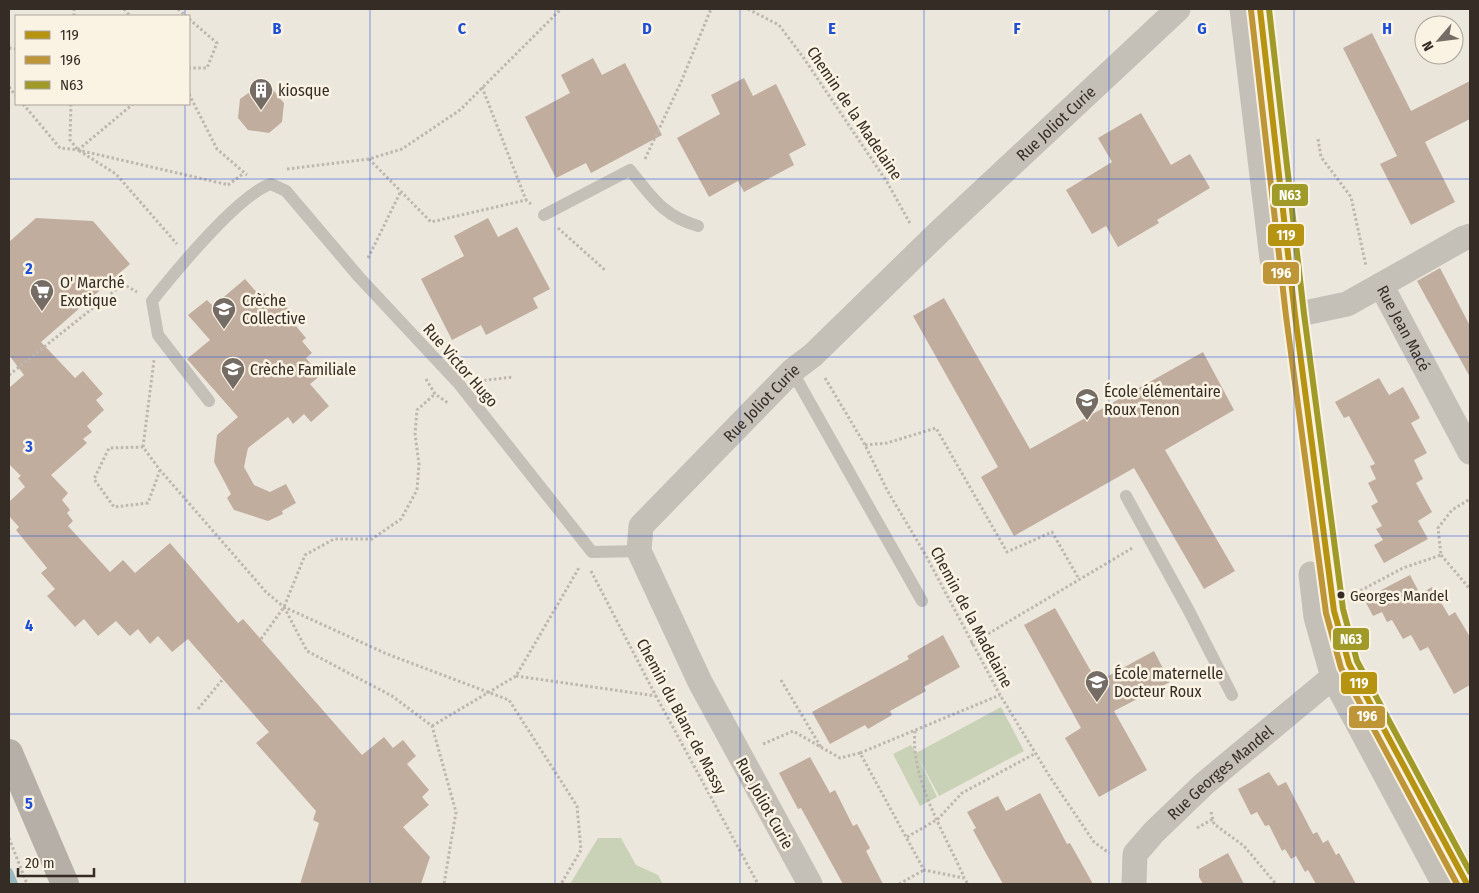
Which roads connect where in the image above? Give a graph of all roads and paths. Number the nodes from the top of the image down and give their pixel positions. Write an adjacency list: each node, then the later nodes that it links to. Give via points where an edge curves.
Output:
1 (561, 9): 9 (path)
2 (711, 9): 18 (path, via 642,166)
3 (748, 9): 28 (path, Chemin de la Madelaine, via 779,25 804,58 887,182)
4 (1178, 9): 28 (street, Rue Joliot Curie)
5 (1242, 9): 58 (street, via 1316,616)
6 (1260, 9): 34 (street)
7 (190, 20): 8 (path, via 217,43 207,68)
8 (190, 68)
9 (482, 88): 16 (path, via 460,110 432,130 402,149); 24 (path)
10 (190, 96): 20 (path, via 217,149)
11 (24, 105): 15 (path, via 60,148)
12 (71, 105): 15 (path, via 70,140)
13 (132, 105): 15 (path)
14 (1318, 139): 32 (path, via 1321,157 1351,198)
15 (78, 150): 21 (path); 29 (path, via 116,174)
16 (370, 159): 17 (path); 23 (path)
17 (280, 170)
18 (630, 170): 25 (lane); 26 (lane, via 660,206 678,220)
19 (252, 172): 20 (path)
20 (244, 173): 21 (path)
21 (228, 185): 22 (path)
22 (257, 190): 29 (lane); 31 (lane, Rue Victor Hugo, via 271,184 286,191)
23 (401, 191): 24 (path, via 431,222); 31 (path)
24 (526, 200): 25 (path)
25 (544, 215): 30 (path)
26 (698, 226)
27 (1470, 236): 32 (street)
28 (924, 247): 36 (street, Rue Joliot Curie)
29 (187, 257): 33 (lane)
30 (606, 271)
31 (359, 276): 49 (lane, Rue Victor Hugo, via 459,384)
32 (1375, 288): 34 (street, Rue Jean Macé, via 1347,304); 43 (street, Rue Jean Macé)
33 (152, 301): 35 (lane); 38 (path, via 123,284)
34 (1295, 315): 55 (street)
35 (158, 335): 40 (lane); 42 (path)
36 (813, 355): 37 (street, Rue Joliot Curie); 41 (path, Chemin de la Madelaine)
37 (792, 371): 48 (street, Rue Joliot Curie, via 641,526); 53 (lane)
38 (9, 375)
39 (435, 394): 54 (path, via 418,410 415,434 419,464 417,490 401,519 372,539 334,539 305,555)
40 (209, 402)
41 (865, 445): 51 (path, via 887,443 936,428 1007,552 1052,532); 57 (path, Chemin de la Madelaine)
42 (143, 447): 44 (path); 44 (path, via 109,448 94,479 114,506 148,502)
43 (1470, 452)
44 (160, 470): 54 (path, via 266,592)
45 (1126, 496): 47 (lane)
46 (1470, 499): 50 (path, via 1452,510 1438,528)
47 (1149, 538): 51 (path); 65 (lane)
48 (639, 551): 49 (lane); 75 (street, Rue Joliot Curie, via 660,585 723,713)
49 (588, 555): 59 (path); 66 (path, Chemin du Blanc de Massy)
50 (1440, 555): 52 (path); 55 (path, via 1403,568 1354,595)
51 (1079, 579): 57 (path)
52 (1470, 589)
53 (922, 601)
54 (284, 607): 56 (path); 63 (path, via 387,654); 69 (path, via 307,651 392,696)
55 (1334, 611): 58 (street)
56 (261, 640)
57 (971, 644): 64 (path, Chemin de la Madelaine)
58 (1341, 671): 76 (street, Rue Georges Mandel); 92 (street); 93 (street)
59 (516, 676): 60 (path); 66 (path)
60 (512, 678): 63 (path); 68 (path)
61 (223, 679): 67 (path)
62 (782, 680): 71 (path)
63 (490, 692): 69 (path); 86 (path, via 509,700 576,806 581,850)
64 (1000, 695): 70 (path); 74 (path, Chemin de la Madelaine)
65 (1232, 695)
66 (656, 696): 87 (path, Chemin du Blanc de Massy)
67 (198, 709)
68 (463, 709)
69 (432, 726): 85 (path, via 456,812)
70 (915, 730): 73 (path); 77 (path, via 913,748 928,802)
71 (822, 750): 73 (path, via 840,758); 75 (path, via 793,731)
72 (9, 753): 84 (main road)
73 (860, 753): 78 (path)
74 (1036, 753): 77 (path, via 962,793); 81 (path, Chemin de la Madelaine, via 1094,842)
75 (739, 754): 88 (street, Rue Joliot Curie)
76 (1204, 784): 81 (street, Rue Georges Mandel, via 1136,854); 91 (path, via 1214,824 1244,846)
77 (938, 818): 78 (path); 82 (path)
78 (907, 837): 80 (path)
79 (9, 838): 83 (path)
80 (924, 870): 82 (path); 89 (path)
81 (1134, 877)
82 (964, 878): 90 (path)
83 (27, 884)
84 (65, 884)
85 (444, 884)
86 (561, 884)
87 (758, 884)
88 (810, 884)
89 (899, 884)
90 (968, 884)
91 (1276, 884)
92 (1444, 884)
93 (1467, 884)

